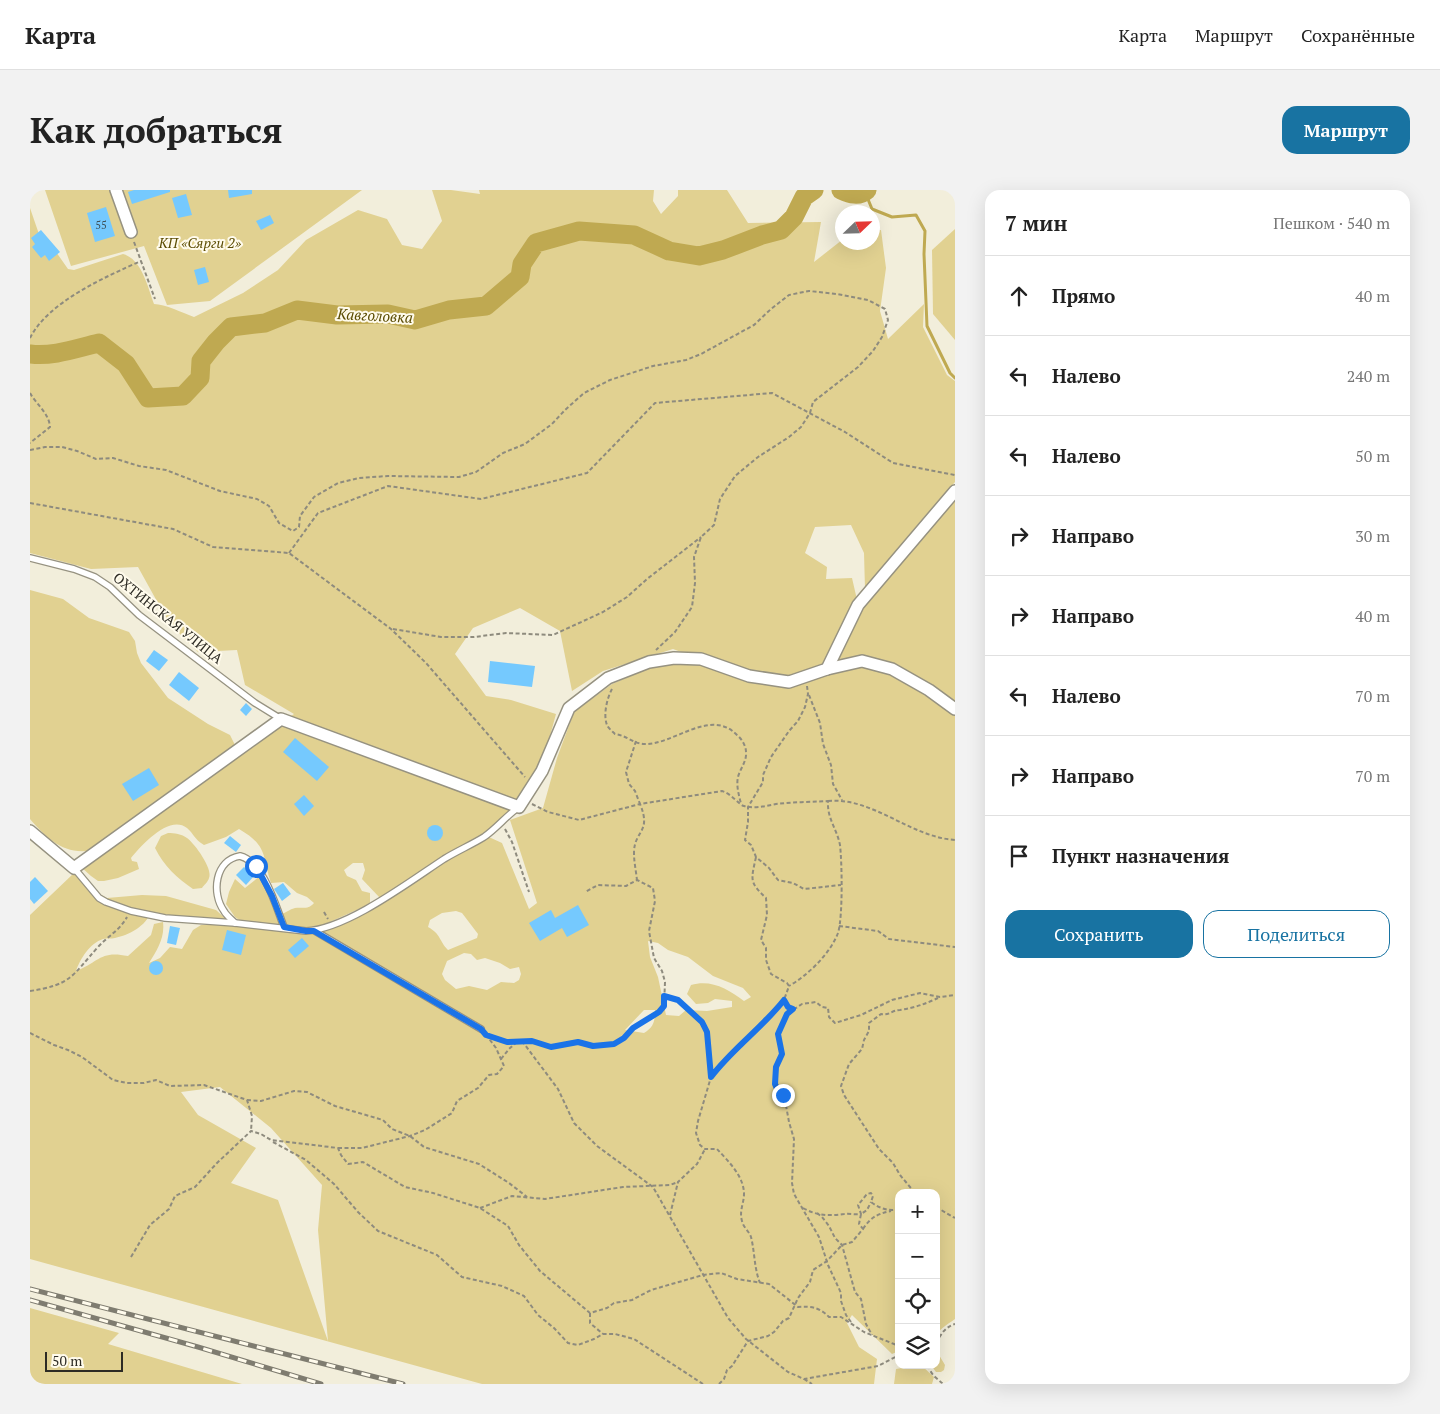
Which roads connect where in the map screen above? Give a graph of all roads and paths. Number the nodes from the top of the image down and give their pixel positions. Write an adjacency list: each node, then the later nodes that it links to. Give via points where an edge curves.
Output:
1 (116, 190): 2 (street)
2 (131, 232): 3 (path)
3 (141, 261): 4 (path); 5 (path, via 52,310 36,326)
4 (155, 299)
5 (30, 338)
6 (30, 393): 8 (path, via 50,426)
7 (810, 413): 9 (path, via 814,402 874,351 888,320 885,309 868,300 837,294 809,291 789,295 754,325 701,354 610,380 584,393 552,424 525,444 503,453 476,472 459,477 388,476 338,483 314,497 300,516 299,527 293,531 279,523 269,506 257,499 220,491 166,470 113,458 96,459 62,448); 10 (path, via 893,462); 13 (path, via 802,427 735,476 720,499 714,525); 14 (path, via 772,393 655,403 587,473 481,500 388,486 318,513)
8 (30, 443)
9 (30, 450)
10 (955, 475)
11 (955, 491): 18 (street, via 858,605)
12 (30, 503): 14 (path, via 173,529 213,547)
13 (701, 536): 16 (path, via 626,597 603,612 553,635 506,633 441,637); 17 (path, via 694,557 692,607)
14 (290, 553): 16 (path)
15 (30, 558): 23 (lane, ОХТИНСКАЯ УЛИЦА, via 96,577 139,614 255,703)
16 (391, 629): 25 (path, via 432,669)
17 (649, 662): 18 (street, via 674,658 701,659 749,676 789,682); 19 (street)
18 (827, 669): 22 (street, via 862,661 892,668)
19 (622, 672): 24 (path, via 609,693 605,718 607,727 615,734); 25 (street, via 608,678 569,708)
20 (807, 685): 21 (path)
21 (808, 694): 26 (path, via 820,723 833,784); 31 (path, via 798,721 771,757 763,782)
22 (955, 709)
23 (281, 719): 28 (street); 36 (street)
24 (636, 741): 29 (path, via 626,772); 30 (path, via 642,744 655,742 707,726 723,726 733,731 742,740 746,752 738,777)
25 (532, 787): 28 (street)
26 (842, 800): 27 (path); 34 (path, via 886,815 913,830)
27 (828, 801): 31 (path); 38 (path, via 830,821 839,842 842,861)
28 (521, 803): 29 (path, via 579,820); 32 (lane)
29 (640, 804): 30 (path, via 722,791); 37 (path, via 645,825 634,851)
30 (742, 806): 31 (path)
31 (748, 807): 35 (path, via 746,840)
32 (500, 824): 39 (path, via 512,842); 45 (lane, via 373,905)
33 (30, 831): 36 (street)
34 (955, 840)
35 (756, 857): 38 (path, via 778,880 804,889); 47 (path, via 752,881 766,898 767,915 761,940 766,948 766,960 771,974)
36 (74, 868): 41 (lane, via 99,898)
37 (636, 880): 40 (path, via 626,886 598,885); 50 (path, via 653,888 655,901 649,932 654,958 665,982)
38 (841, 885): 43 (path)
39 (529, 892)
40 (585, 892)
41 (130, 911): 42 (lane, via 165,918); 48 (path, via 121,927 69,980)
42 (235, 922): 44 (lane); 44 (lane, via 222,909 217,882 222,867 240,856 251,861 260,873)
43 (839, 926): 46 (path, via 878,931 889,939); 47 (path, via 833,943 815,965)
44 (284, 927): 45 (lane)
45 (314, 931): 54 (lane)
46 (955, 947)
47 (789, 986): 52 (path)
48 (30, 992)
49 (955, 995): 51 (path)
50 (664, 996): 57 (path, via 664,1006 659,1012 614,1044 593,1046 578,1042 551,1047); 59 (path, via 678,1000 702,1022 707,1032)
51 (940, 997): 53 (path, via 920,994 892,1000 835,1023 829,1017 828,1008 816,1002); 68 (path, via 919,1007 881,1014 869,1023 862,1049 850,1064 841,1086 870,1137)
52 (784, 1000): 53 (path); 59 (path)
53 (793, 1009): 72 (path, via 787,1014 778,1034 782,1054 776,1067 775,1084 786,1100 794,1139 792,1183)
54 (481, 1029)
55 (30, 1034): 60 (path, via 82,1057 113,1080 144,1083 156,1080 170,1086 204,1085)
56 (518, 1041): 57 (path); 58 (path); 58 (path, via 507,1042 486,1035)
57 (522, 1041): 67 (path, via 558,1089 574,1122 597,1146)
58 (501, 1060): 62 (path, via 504,1066 497,1074 488,1075 478,1088 457,1101 452,1113)
59 (711, 1077): 65 (path, via 696,1134)
60 (247, 1100): 61 (path, via 252,1116); 62 (path, via 261,1101 294,1091 306,1092 336,1106 383,1120 392,1129)
61 (250, 1131): 63 (path); 82 (path, via 195,1186 175,1196 169,1209 150,1225)
62 (410, 1136): 64 (path, via 362,1148); 69 (path, via 424,1147 478,1164)
63 (271, 1140): 64 (path); 90 (path, via 306,1160 334,1184 378,1231 437,1255 462,1277 502,1286 524,1296 538,1315 568,1343 578,1345)
64 (338, 1148): 71 (path, via 348,1164 363,1162 404,1187)
65 (705, 1149): 66 (path, via 697,1164); 85 (path, via 717,1148 741,1181 744,1194 742,1222 750,1234)
66 (678, 1182): 67 (path); 78 (path)
67 (653, 1187): 69 (path, via 623,1187 545,1199); 78 (path)
68 (912, 1189)
69 (526, 1197): 71 (path, via 512,1196)
70 (871, 1202): 75 (path); 77 (path, via 868,1210); 77 (path, via 871,1193 858,1205)
71 (480, 1208): 87 (path, via 508,1226 540,1271)
72 (802, 1208): 76 (path); 83 (path)
73 (940, 1209): 79 (path)
74 (895, 1210): 75 (path)
75 (892, 1211): 80 (path, via 878,1214)
76 (817, 1213): 77 (path, via 834,1217); 81 (path)
77 (860, 1214): 80 (path, via 859,1224)
78 (670, 1215): 84 (path)
79 (955, 1218)
80 (863, 1230): 81 (path, via 852,1242)
81 (842, 1245): 83 (path); 91 (path, via 855,1292 862,1299 866,1324)
82 (131, 1257)
83 (827, 1261): 86 (path, via 813,1270 810,1282); 88 (path, via 842,1293 841,1302 846,1315)
84 (702, 1275): 85 (path, via 721,1273); 87 (path); 93 (path, via 728,1318)
85 (760, 1283): 86 (path, via 769,1284)
86 (795, 1305): 88 (path, via 809,1306 828,1317 841,1317); 93 (path, via 789,1318 774,1332)
87 (590, 1313): 90 (path, via 590,1323)
88 (853, 1324): 91 (path)
89 (955, 1324): 92 (path, via 947,1326)
90 (603, 1334): 98 (path, via 634,1339)
91 (874, 1336): 94 (path)
92 (940, 1336)
93 (748, 1341): 97 (path, via 788,1372); 99 (path)
94 (895, 1344)
95 (895, 1356): 97 (path, via 878,1366)
96 (929, 1369): 101 (path)
97 (804, 1379): 100 (path)
98 (703, 1384)
99 (719, 1384)
100 (812, 1384)
101 (944, 1384)

